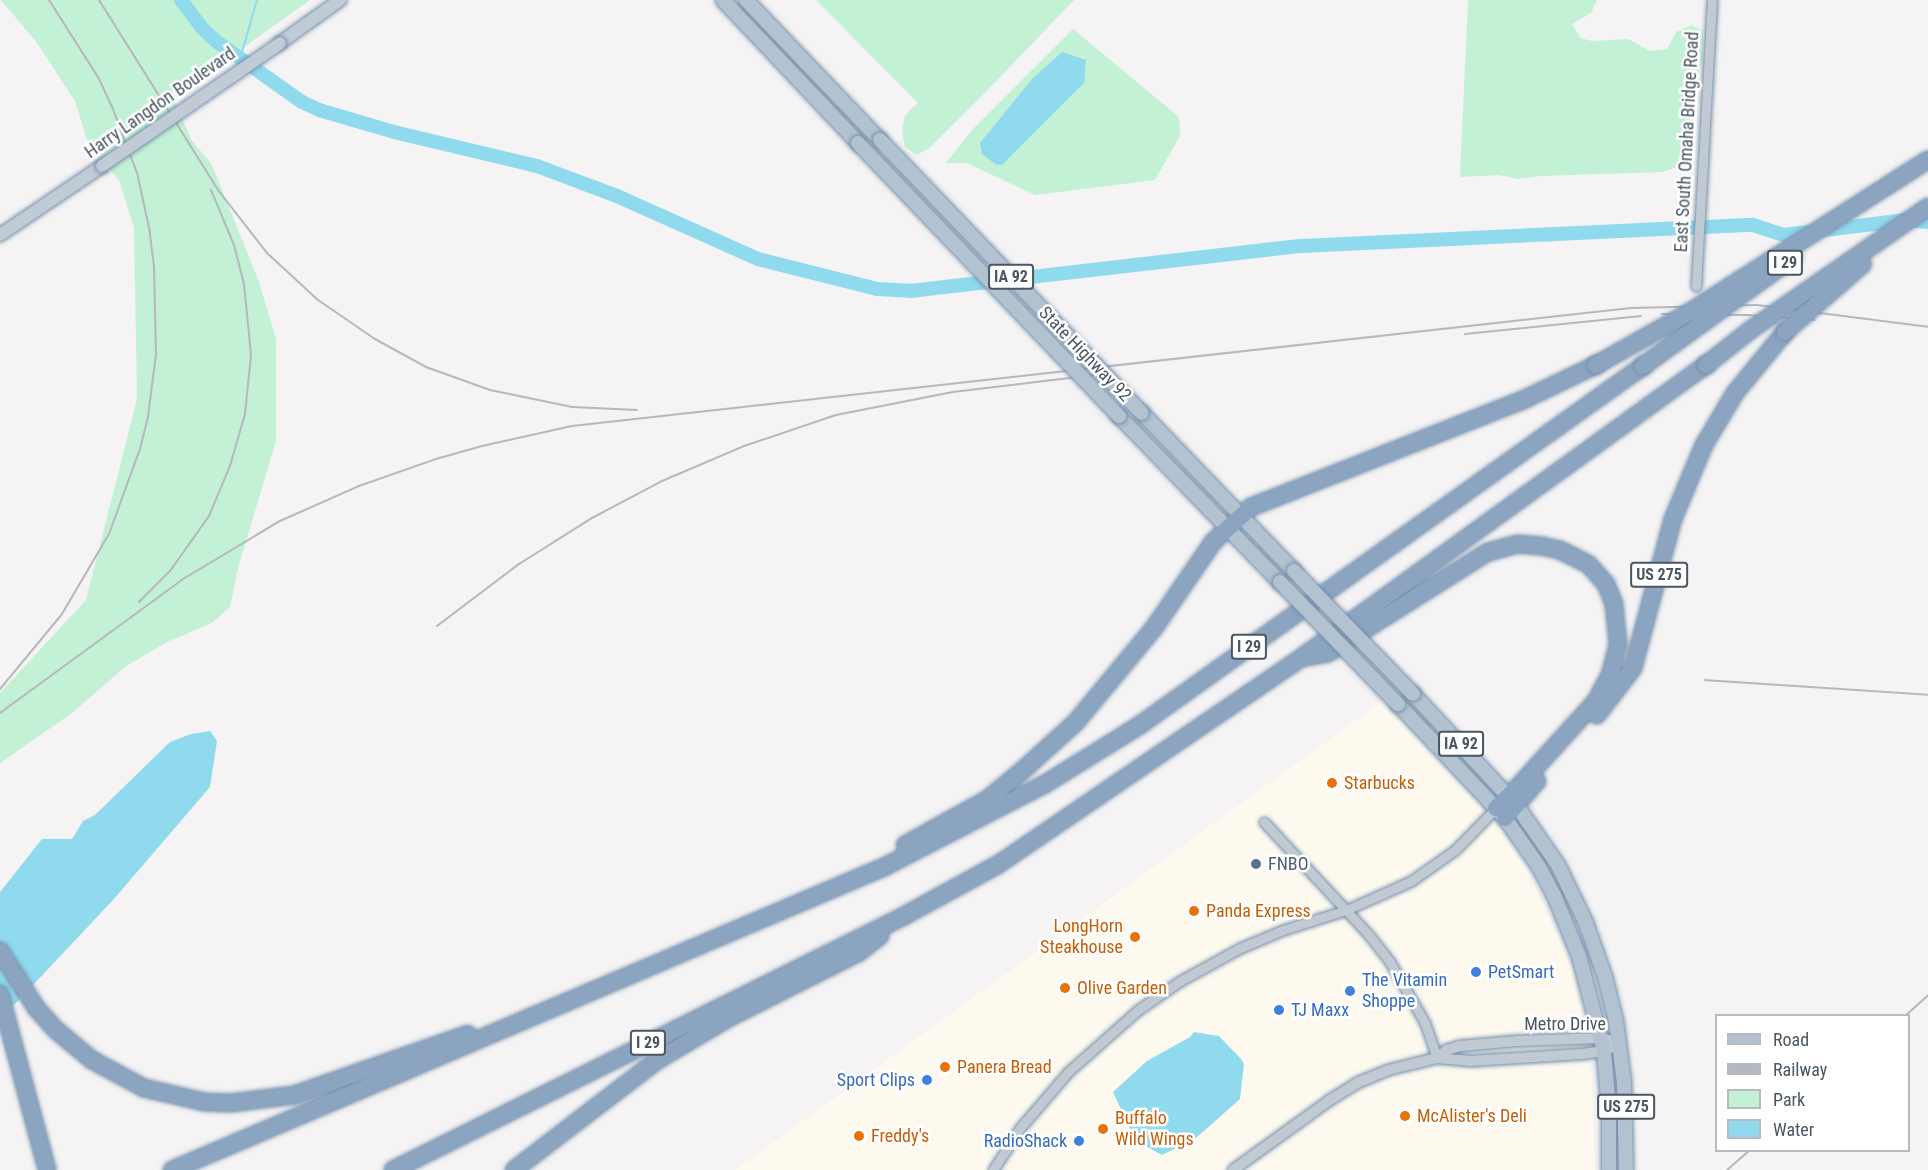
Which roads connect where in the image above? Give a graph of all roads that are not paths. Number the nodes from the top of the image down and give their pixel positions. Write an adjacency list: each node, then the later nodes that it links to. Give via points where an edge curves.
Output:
1 (340, 0): 7 (main road, Harry Langdon Boulevard, bridge)
2 (723, 0): 10 (main road, State Highway 92 / IA 92, bridge)
3 (746, 0): 9 (main road, State Highway 92 / IA 92, bridge)
4 (1712, 0): 8 (street, East South Omaha Bridge Road)
5 (1928, 161): 9 (highway, bridge, via 1690,312 1596,365 1525,399 1251,507); 15 (highway, I 29, bridge, via 1140,725 966,827)
6 (1928, 209): 11 (highway, I 29, bridge, via 1749,332); 12 (highway, US 275, bridge, via 1785,332 1735,393 1690,475 1673,519 1633,668 1607,704)
7 (0, 235)
8 (1695, 286)
9 (1241, 516): 10 (highway); 12 (main road, State Highway 92 / IA 92, bridge)
10 (1228, 528): 13 (main road, State Highway 92 / US 275, bridge); 15 (highway, via 1213,542 1114,678 1048,748 987,799)
11 (1301, 658): 12 (highway, via 1328,653 1488,552 1518,544 1542,546 1560,550 1589,565 1606,584 1614,604 1618,644 1611,673 1596,701 1519,786); 17 (highway, I 29, via 999,864)
12 (1513, 800): 13 (highway); 21 (main road, US 275, via 1558,865 1586,923 1605,977)
13 (1500, 813): 16 (street, via 1423,873); 22 (main road, US 275, via 1554,895 1579,956)
14 (1264, 822): 16 (street)
15 (831, 888): 20 (highway, I 29)
16 (1346, 910): 23 (street, via 1370,935 1405,985 1425,1023); 28 (street, via 1240,948 1138,1010 1068,1072 1020,1128)
17 (904, 916): 26 (highway, I 29); 27 (highway, via 858,953 730,1017 656,1061)
18 (0, 951): 20 (highway, via 37,1009 92,1060 144,1088 204,1102 294,1095 470,1033)
19 (0, 994): 24 (highway)
20 (521, 1022): 25 (highway, I 29)
21 (1619, 1043): 22 (street, Metro Drive); 31 (main road, US 275)
22 (1603, 1044): 23 (street, Metro Drive, via 1470,1061); 23 (street, Metro Drive, via 1460,1046); 30 (main road, US 275)
23 (1437, 1058): 29 (street, Metro Drive, via 1359,1082)
24 (47, 1170)
25 (172, 1170)
26 (393, 1170)
27 (514, 1170)
28 (993, 1170)
29 (1233, 1170)
30 (1609, 1170)
31 (1626, 1170)

